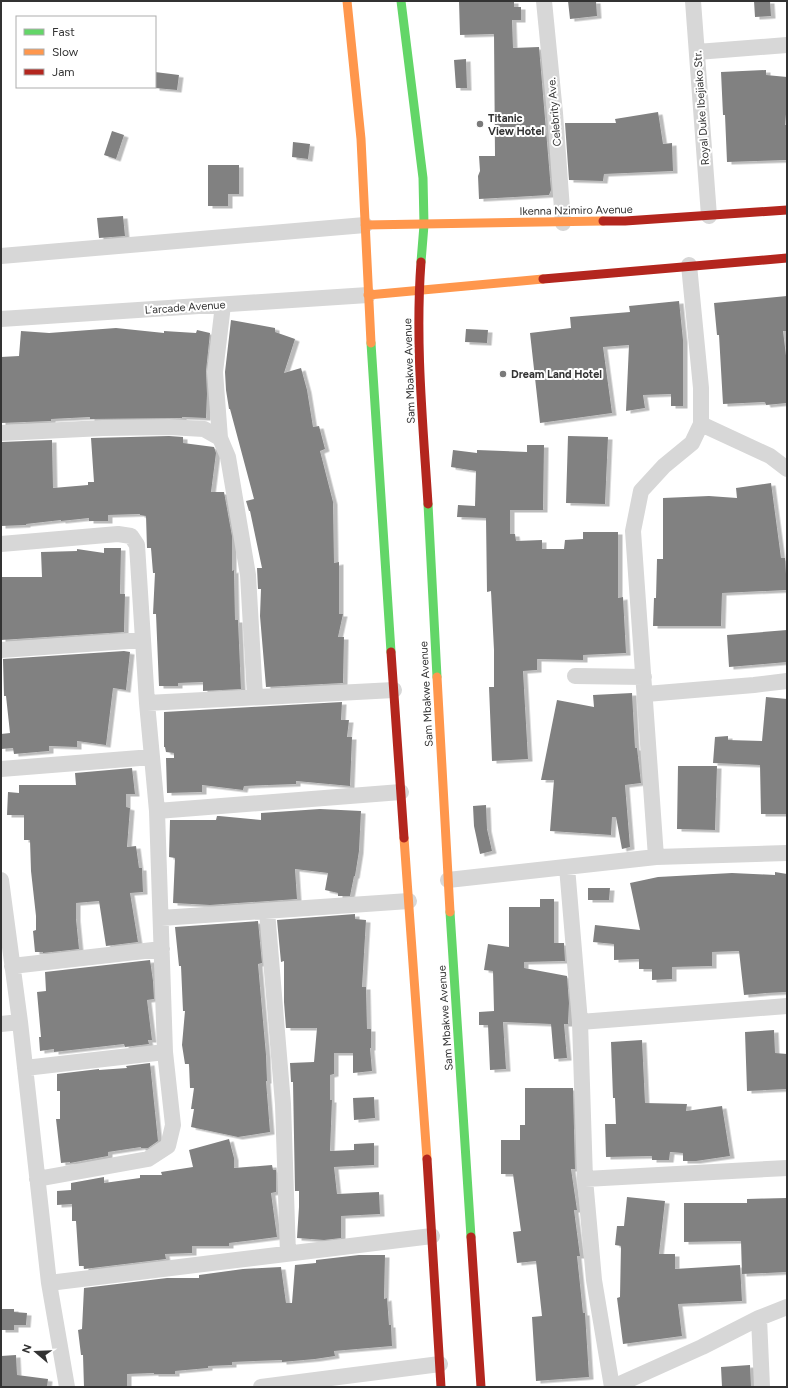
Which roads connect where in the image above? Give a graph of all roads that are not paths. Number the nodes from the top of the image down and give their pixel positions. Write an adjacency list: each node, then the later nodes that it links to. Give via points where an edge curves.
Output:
1 (347, 1): 10 (main road, via 361,139)
2 (401, 1): 11 (main road, Sam Mbakwe Avenue, via 423,178)
3 (544, 1): 9 (street, Celebrity Ave.)
4 (692, 1): 6 (street, Royal Duke Ibejiako Str.)
5 (787, 45): 6 (street)
6 (697, 52): 8 (street, Royal Duke Ibejiako Str.)
7 (787, 210): 8 (main road, Ikenna Nzimiro Avenue)
8 (709, 216): 9 (main road, Ikenna Nzimiro Avenue)
9 (563, 223): 11 (main road, Ikenna Nzimiro Avenue)
10 (365, 225): 11 (main road, Ikenna Nzimiro Avenue); 12 (street); 16 (main road)
11 (424, 225): 15 (main road, Sam Mbakwe Avenue)
12 (1, 256)
13 (787, 258): 14 (main road)
14 (689, 265): 15 (main road); 19 (street, via 701,388)
15 (419, 291): 16 (main road); 41 (main road, Sam Mbakwe Avenue, via 420,362)
16 (368, 295): 17 (street, L’arcade Avenue); 29 (main road)
17 (223, 305): 18 (street, L’arcade Avenue); 21 (street, via 215,372)
18 (1, 319)
19 (701, 424): 22 (street, via 770,456); 27 (street, via 692,443 664,466 641,491 633,531)
20 (1, 433): 21 (street, via 169,427 204,429)
21 (220, 438): 31 (street, via 228,457 248,575)
22 (787, 469)
23 (1, 544): 24 (street, via 118,534 131,536 137,545)
24 (143, 640): 25 (street); 32 (street)
25 (1, 650)
26 (576, 676): 27 (street)
27 (644, 677): 30 (street)
28 (787, 681): 30 (street)
29 (394, 690): 31 (street); 35 (main road)
30 (646, 694): 38 (street)
31 (255, 698): 32 (street)
32 (147, 703): 33 (street)
33 (152, 757): 34 (street); 36 (street)
34 (1, 769)
35 (401, 792): 36 (street); 43 (main road)
36 (158, 811): 45 (street)
37 (787, 852): 38 (street)
38 (656, 857): 39 (street)
39 (567, 867): 41 (street); 50 (street)
40 (1, 880): 42 (street)
41 (448, 880): 67 (main road, Sam Mbakwe Avenue)
42 (2, 898): 47 (street)
43 (409, 901): 44 (street); 57 (main road)
44 (267, 911): 45 (street); 58 (street, via 283,1104)
45 (161, 918): 46 (street)
46 (162, 949): 47 (street); 52 (street)
47 (12, 966): 49 (street)
48 (787, 1006): 50 (street)
49 (20, 1022): 51 (street); 53 (street)
50 (580, 1022): 56 (street)
51 (1, 1024)
52 (165, 1052): 53 (street); 55 (street, via 173,1125 168,1146 148,1159)
53 (25, 1068): 55 (street)
54 (787, 1168): 56 (street)
55 (38, 1179): 59 (street)
56 (585, 1179): 68 (street, via 594,1280)
57 (432, 1236): 58 (street); 62 (main road)
58 (288, 1254): 59 (street)
59 (49, 1283): 64 (street)
60 (787, 1307): 61 (street)
61 (759, 1318): 68 (street, via 702,1347); 69 (street)
62 (440, 1364): 63 (street); 66 (main road)
63 (289, 1385): 65 (street)
64 (67, 1387)
65 (261, 1387)
66 (441, 1387)
67 (481, 1387)
68 (612, 1387)
69 (762, 1387)

